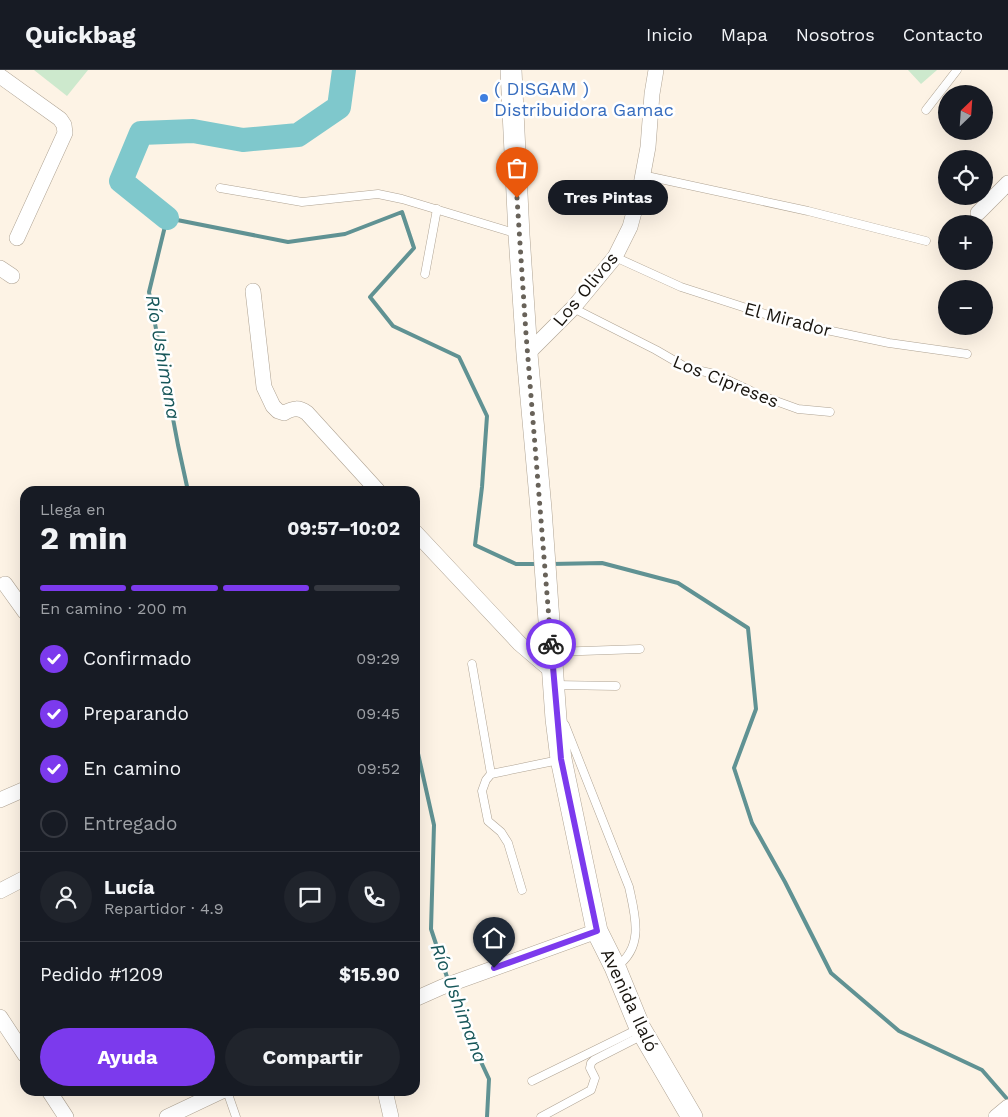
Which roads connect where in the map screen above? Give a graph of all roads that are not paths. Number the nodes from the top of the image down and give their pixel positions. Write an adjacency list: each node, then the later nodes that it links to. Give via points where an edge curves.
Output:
1 (511, 70): 11 (main road, Avenida Ilaló)
2 (656, 70): 6 (street, Los Olivos)
3 (957, 70): 5 (lane)
4 (0, 76): 12 (street, via 60,119 65,133)
5 (926, 110)
6 (642, 175): 13 (lane, via 808,211); 14 (street, Los Olivos, via 630,227)
7 (1008, 184): 10 (street)
8 (220, 188): 9 (lane, via 302,202 378,194)
9 (437, 209): 11 (lane); 15 (lane)
10 (978, 212)
11 (519, 235): 18 (main road, Avenida Ilaló)
12 (16, 238)
13 (926, 241)
14 (615, 257): 17 (street, Los Olivos); 19 (lane, El Mirador, via 681,286 793,323 889,344)
15 (425, 274)
16 (253, 291): 21 (street, via 264,387 273,406 284,413 292,409 307,413)
17 (573, 308): 18 (street, Los Olivos); 20 (lane, Los Cipreses, via 687,368 715,374 798,409)
18 (527, 354): 27 (main road, Avenida Ilaló)
19 (967, 354)
20 (830, 412)
21 (373, 486)
22 (420, 537): 27 (street)
23 (5, 584): 24 (street)
24 (20, 605)
25 (640, 649): 27 (lane)
26 (472, 664): 30 (lane)
27 (553, 677): 28 (lane); 29 (main road, Avenida Ilaló); 37 (lane, via 629,887 637,926 630,952)
28 (616, 686)
29 (561, 759): 30 (lane); 36 (main road, Avenida Ilaló)
30 (491, 774): 34 (lane, via 482,791 488,821 508,843)
31 (20, 791): 32 (street)
32 (0, 800)
33 (20, 881): 35 (street)
34 (522, 890)
35 (0, 891)
36 (597, 931): 37 (main road, Avenida Ilaló); 38 (street)
37 (615, 967): 40 (main road, Avenida Ilaló)
38 (420, 997)
39 (0, 1017): 41 (street)
40 (642, 1031): 42 (lane); 48 (main road, Avenida Ilaló); 53 (lane, via 591,1063 595,1078 591,1090)
41 (20, 1047)
42 (532, 1081)
43 (52, 1096): 49 (street)
44 (211, 1096): 50 (street)
45 (229, 1096): 51 (lane)
46 (386, 1096): 52 (street)
47 (1008, 1107): 54 (street)
48 (689, 1116)
49 (66, 1117)
50 (167, 1117)
51 (236, 1117)
52 (391, 1117)
53 (540, 1117)
54 (996, 1117)

